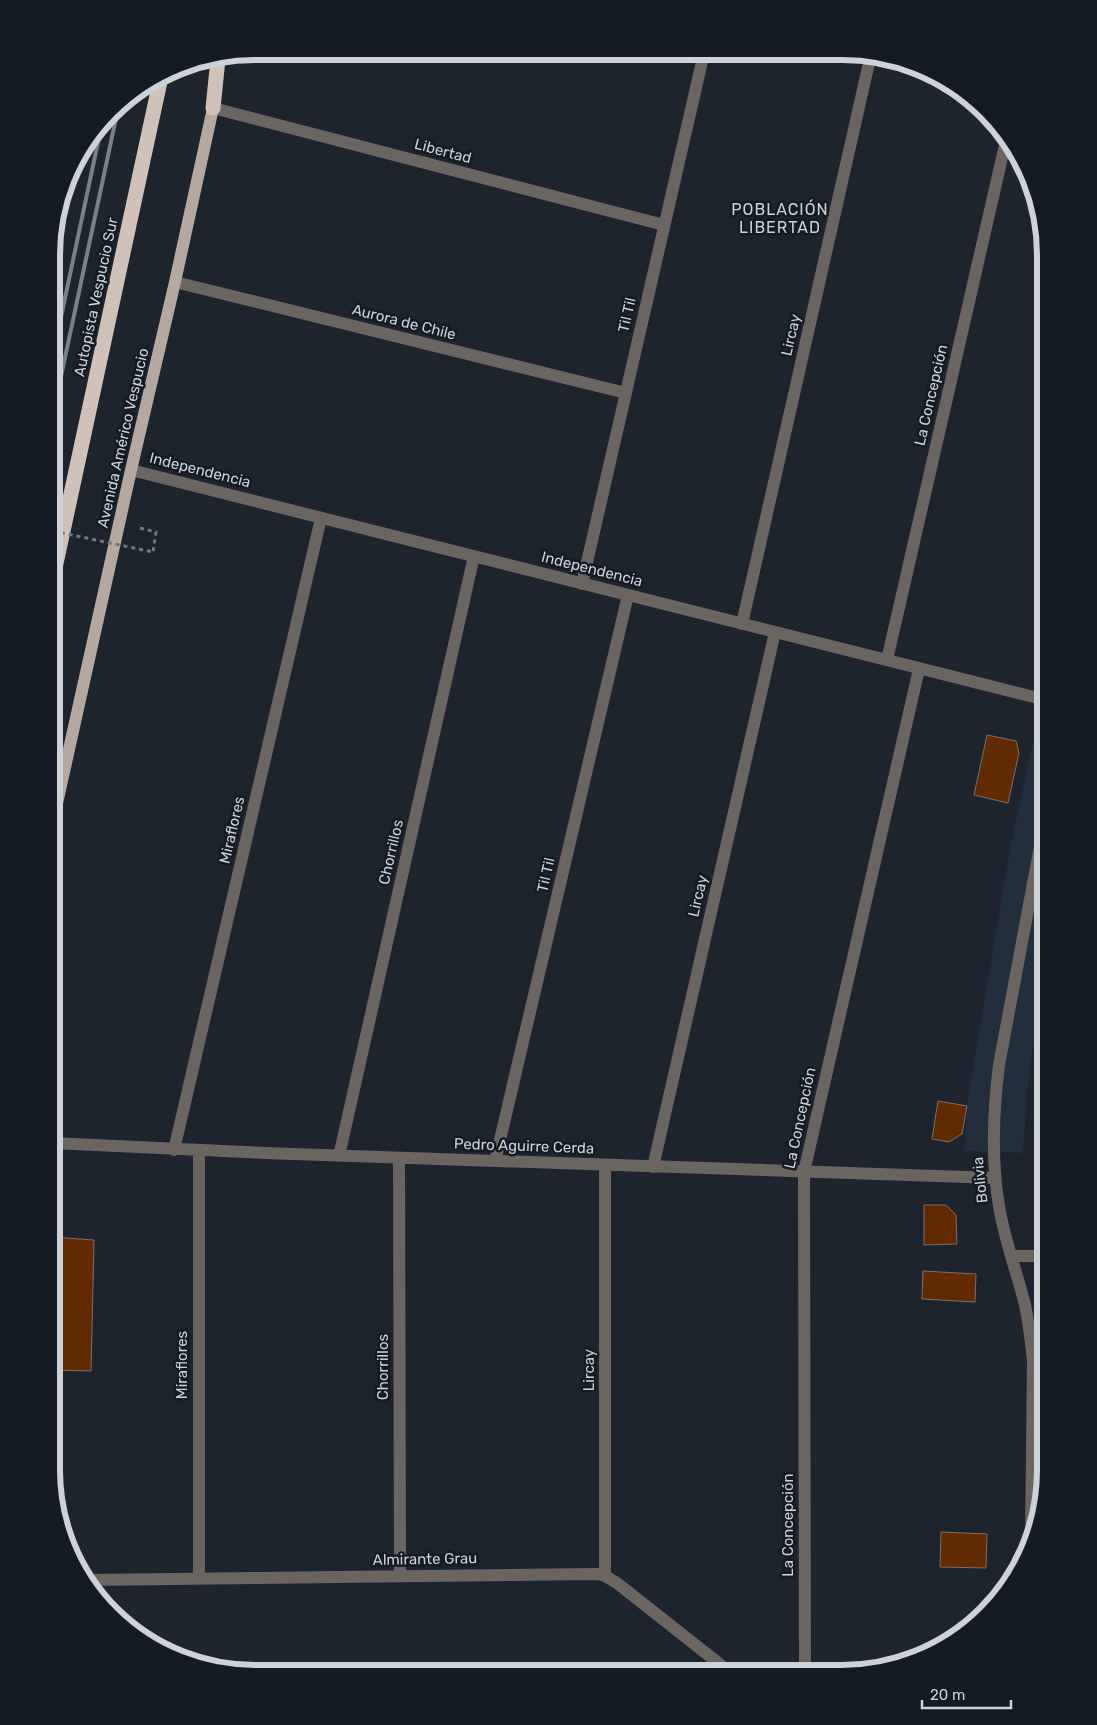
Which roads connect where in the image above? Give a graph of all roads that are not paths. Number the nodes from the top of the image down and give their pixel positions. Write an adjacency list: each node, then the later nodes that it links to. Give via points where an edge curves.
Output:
1 (702, 60): 8 (street, Til Til)
2 (869, 62): 17 (street, Lircay)
3 (223, 63): 6 (main road, Avenida Américo Vespucio)
4 (217, 64): 6 (highway)
5 (158, 86): 13 (highway, Autopista Vespucio Sur)
6 (213, 108): 8 (street, Libertad); 9 (main road, Avenida Américo Vespucio)
7 (1004, 148): 19 (street, La Concepción)
8 (664, 225): 10 (street, Til Til)
9 (175, 282): 10 (street, Aurora de Chile); 11 (main road, Avenida Américo Vespucio)
10 (626, 393): 15 (street, Til Til)
11 (131, 470): 12 (street, Independencia); 22 (main road, Avenida Américo Vespucio)
12 (322, 518): 14 (street, Independencia); 25 (street, Miraflores)
13 (60, 545)
14 (474, 556): 15 (street, Independencia); 27 (street, Chorrillos)
15 (582, 584): 16 (street, Independencia)
16 (628, 595): 17 (street, Independencia); 29 (street, Til Til)
17 (742, 624): 18 (street, Independencia)
18 (775, 632): 19 (street, Independencia); 31 (street, Lircay)
19 (887, 660): 20 (street, Independencia)
20 (919, 669): 21 (street, Independencia); 32 (street, La Concepción)
21 (1037, 698)
22 (60, 790)
23 (1037, 861): 33 (street, Bolivia, via 998,1065 994,1103)
24 (60, 1143): 25 (street, Pedro Aguirre Cerda)
25 (174, 1150): 26 (street, Pedro Aguirre Cerda)
26 (199, 1151): 27 (street, Pedro Aguirre Cerda); 41 (street, Miraflores)
27 (340, 1156): 28 (street, Pedro Aguirre Cerda)
28 (399, 1158): 29 (street, Pedro Aguirre Cerda); 39 (street, Chorrillos)
29 (495, 1161): 30 (street, Pedro Aguirre Cerda)
30 (605, 1165): 31 (street, Pedro Aguirre Cerda); 40 (street, Lircay)
31 (653, 1167): 32 (street, Pedro Aguirre Cerda)
32 (804, 1172): 33 (street, Pedro Aguirre Cerda); 44 (street, La Concepción)
33 (995, 1178): 34 (street, Bolivia)
34 (1011, 1256): 35 (street); 36 (street, Bolivia, via 1030,1333)
35 (1037, 1256)
36 (1037, 1402)
37 (1037, 1452): 38 (street, Bolivia)
38 (1034, 1504)
39 (400, 1576): 40 (street, Almirante Grau); 41 (street, Almirante Grau)
40 (605, 1576): 43 (street)
41 (199, 1578): 42 (street, Almirante Grau)
42 (94, 1580)
43 (721, 1665)
44 (805, 1665)

